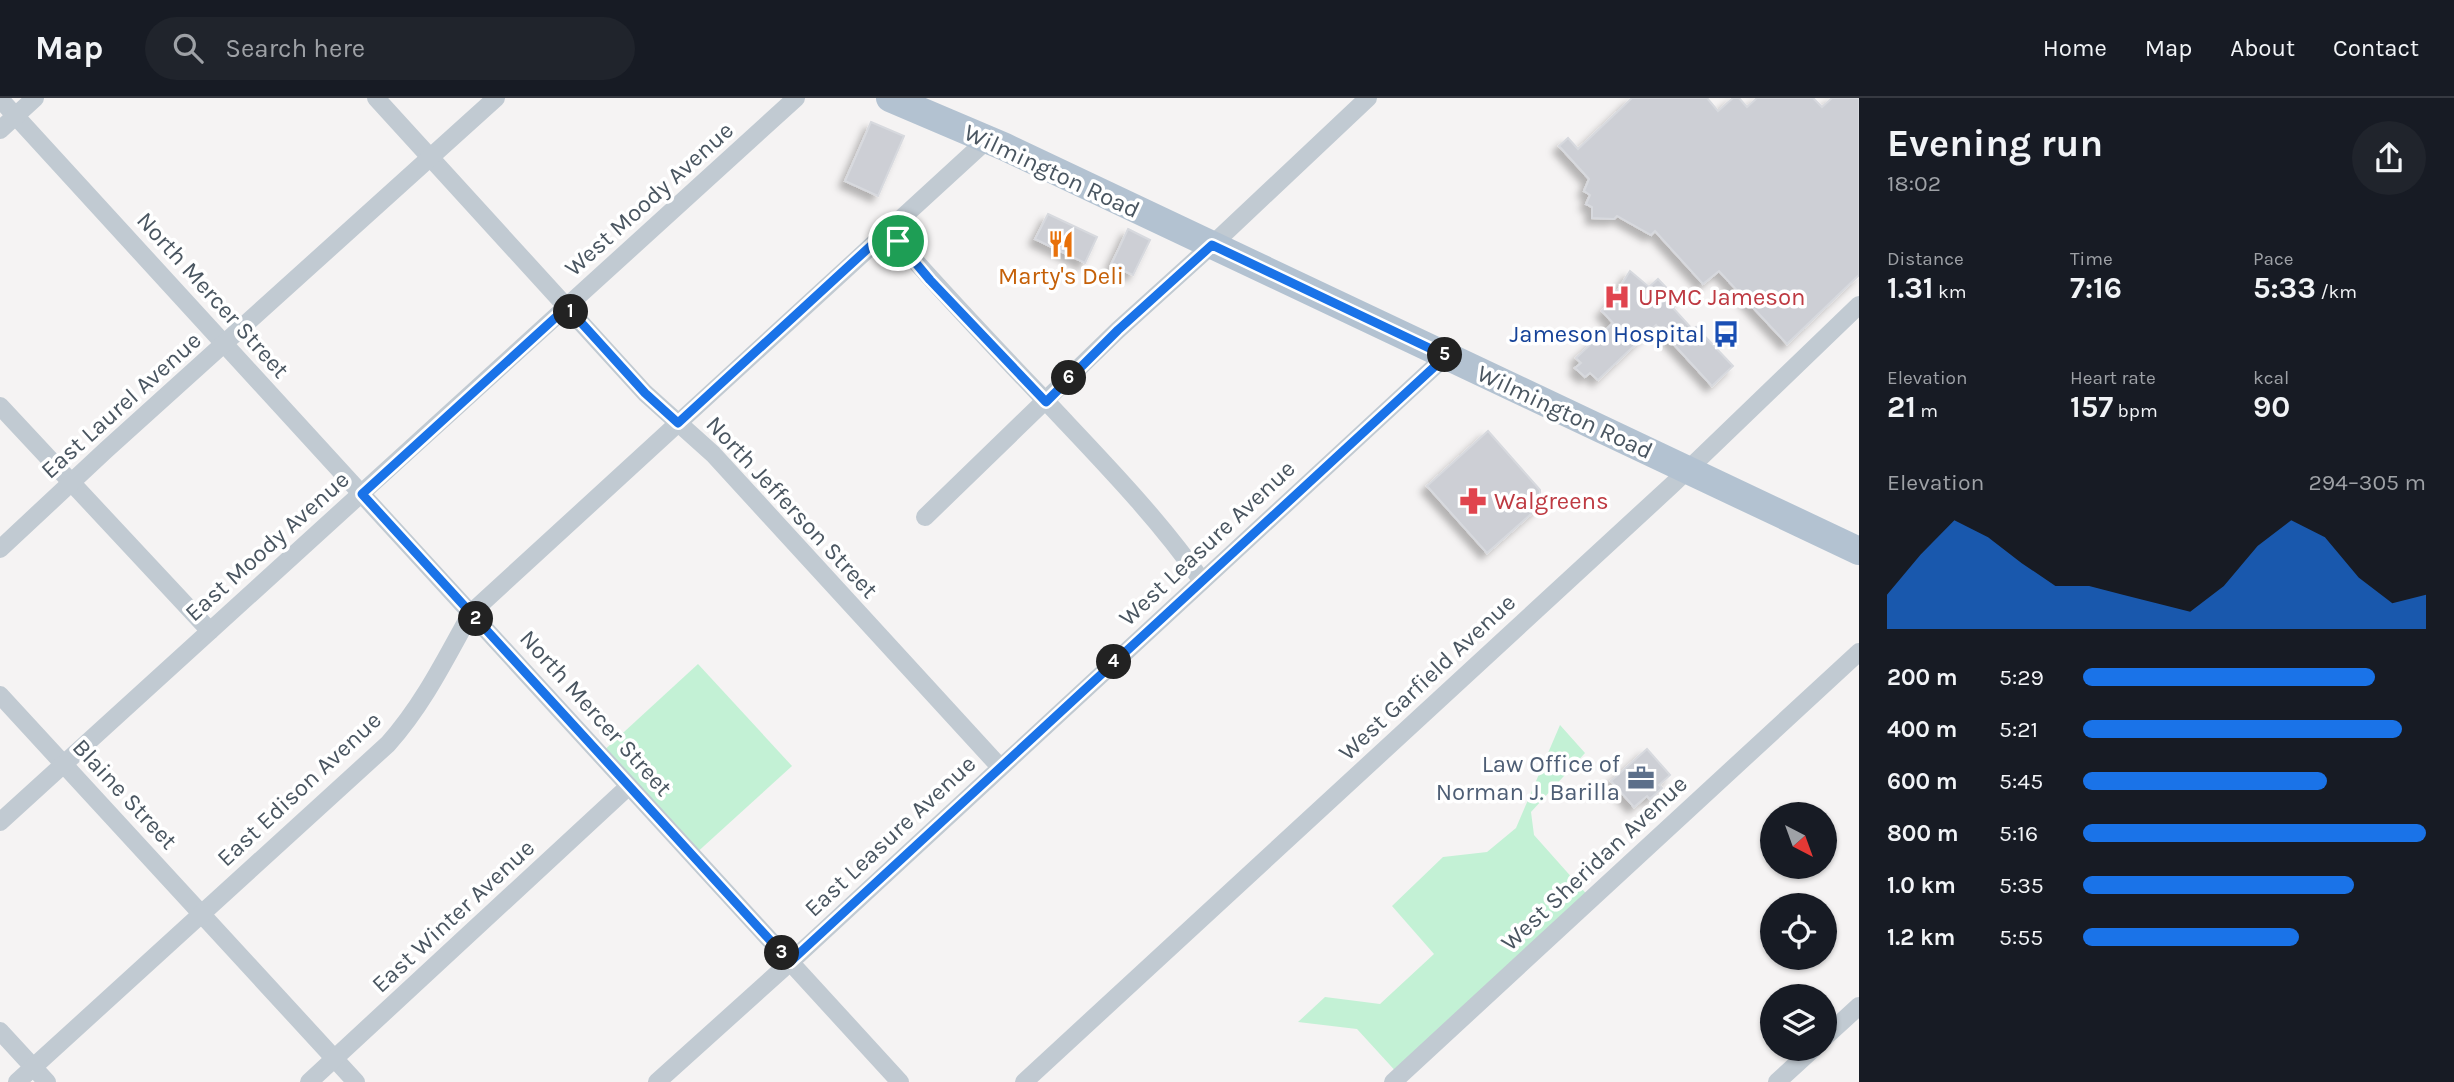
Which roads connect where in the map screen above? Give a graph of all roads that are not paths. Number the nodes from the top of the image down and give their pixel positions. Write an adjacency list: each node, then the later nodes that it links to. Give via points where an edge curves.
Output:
1 (35, 98): 8 (street)
2 (376, 98): 11 (street, North Jefferson Street)
3 (496, 98): 11 (street, East Laurel Avenue)
4 (796, 98): 15 (street, West Moody Avenue)
5 (890, 98): 10 (main road, Wilmington Road)
6 (1368, 98): 13 (street)
7 (0, 99): 8 (street, North Mercer Street)
8 (15, 116): 9 (street); 16 (street, North Mercer Street)
9 (0, 130)
10 (988, 139): 12 (street, East Edison Avenue); 13 (main road, Wilmington Road)
11 (430, 158): 15 (street, North Jefferson Street); 16 (street, East Laurel Avenue)
12 (888, 230): 18 (street); 20 (street, East Edison Avenue)
13 (1212, 245): 17 (main road, Wilmington Road); 18 (street)
14 (1859, 305): 21 (street, West Garfield Avenue)
15 (567, 307): 20 (street, North Jefferson Street); 23 (street, East Moody Avenue)
16 (225, 344): 22 (street, East Laurel Avenue); 23 (street, North Mercer Street)
17 (1446, 356): 21 (main road, Wilmington Road); 27 (street, West Leasure Avenue)
18 (1046, 402): 24 (street); 27 (street, via 1125,485)
19 (0, 406): 22 (street)
20 (678, 423): 28 (street, East Edison Avenue); 33 (street, North Jefferson Street, via 713,454)
21 (1687, 470): 26 (main road, Wilmington Road); 50 (street, West Garfield Avenue)
22 (72, 482): 25 (street, East Laurel Avenue); 29 (street)
23 (362, 494): 28 (street, North Mercer Street); 29 (street, East Moody Avenue)
24 (925, 517)
25 (0, 549)
26 (1859, 551)
27 (1202, 581): 33 (street, West Leasure Avenue)
28 (471, 613): 34 (street, North Mercer Street); 36 (street, East Edison Avenue, via 429,688 388,744)
29 (209, 631): 32 (street, East Moody Avenue)
30 (1859, 652): 51 (street, West Sheridan Avenue)
31 (0, 695): 32 (street, Blaine Street)
32 (64, 765): 35 (street, East Moody Avenue); 36 (street, Blaine Street)
33 (1000, 767): 37 (street, East Leasure Avenue)
34 (629, 786): 37 (street, North Mercer Street); 41 (street, East Winter Avenue)
35 (0, 822)
36 (201, 912): 41 (street, Blaine Street); 43 (street, East Edison Avenue)
37 (790, 962): 48 (street, East Leasure Avenue); 49 (street, North Mercer Street)
38 (1859, 1006): 39 (street)
39 (1837, 1026)
40 (0, 1031): 43 (street)
41 (334, 1059): 46 (street, East Winter Avenue); 47 (street, Blaine Street)
42 (1800, 1061): 52 (street)
43 (33, 1067): 44 (street, East Edison Avenue); 45 (street)
44 (17, 1082)
45 (47, 1082)
46 (309, 1082)
47 (356, 1082)
48 (657, 1082)
49 (900, 1082)
50 (1024, 1082)
51 (1393, 1082)
52 (1777, 1082)

